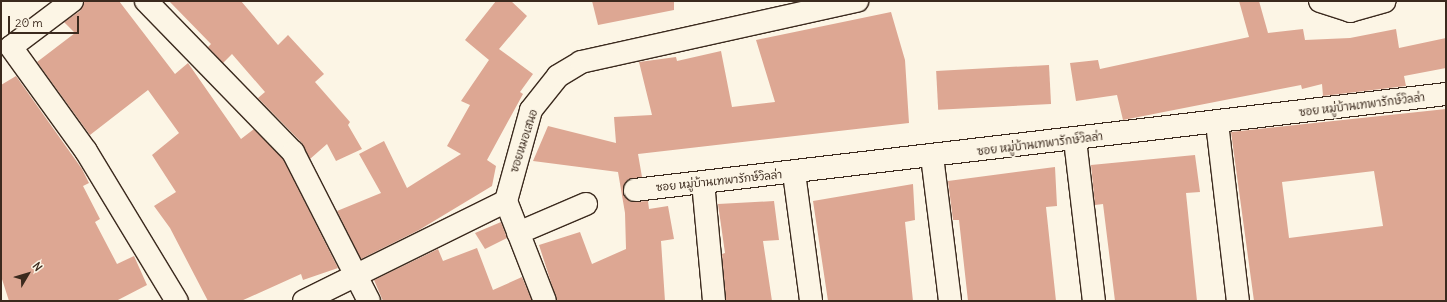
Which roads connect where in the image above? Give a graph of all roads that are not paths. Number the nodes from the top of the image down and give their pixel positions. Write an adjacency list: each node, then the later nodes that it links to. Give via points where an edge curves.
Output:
1 (72, 1): 17 (street, via 11,47 86,151)
2 (146, 1): 16 (street, via 293,152)
3 (857, 1): 13 (street, ซอยหมอเสนอ, via 581,62 558,76 531,110)
4 (1320, 1): 5 (street, via 1350,11)
5 (1385, 1)
6 (1446, 94): 7 (street, ซอย หมู่บ้านเทพารักษ์วิลล่า)
7 (1217, 123): 8 (street, ซอย หมู่บ้านเทพารักษ์วิลล่า); 25 (street)
8 (1075, 140): 9 (street, ซอย หมู่บ้านเทพารักษ์วิลล่า); 24 (street)
9 (932, 156): 10 (street, ซอย หมู่บ้านเทพารักษ์วิลล่า); 23 (street)
10 (794, 173): 11 (street, ซอย หมู่บ้านเทพารักษ์วิลล่า); 22 (street)
11 (702, 182): 12 (street, ซอย หมู่บ้านเทพารักษ์วิลล่า); 21 (street)
12 (635, 190)
13 (506, 201): 15 (street); 16 (street)
14 (586, 204): 15 (street)
15 (518, 233): 20 (street)
16 (359, 276): 18 (street); 19 (street)
17 (177, 301)
18 (304, 301)
19 (369, 301)
20 (545, 301)
21 (714, 301)
22 (810, 301)
23 (950, 301)
24 (1094, 301)
25 (1238, 301)

